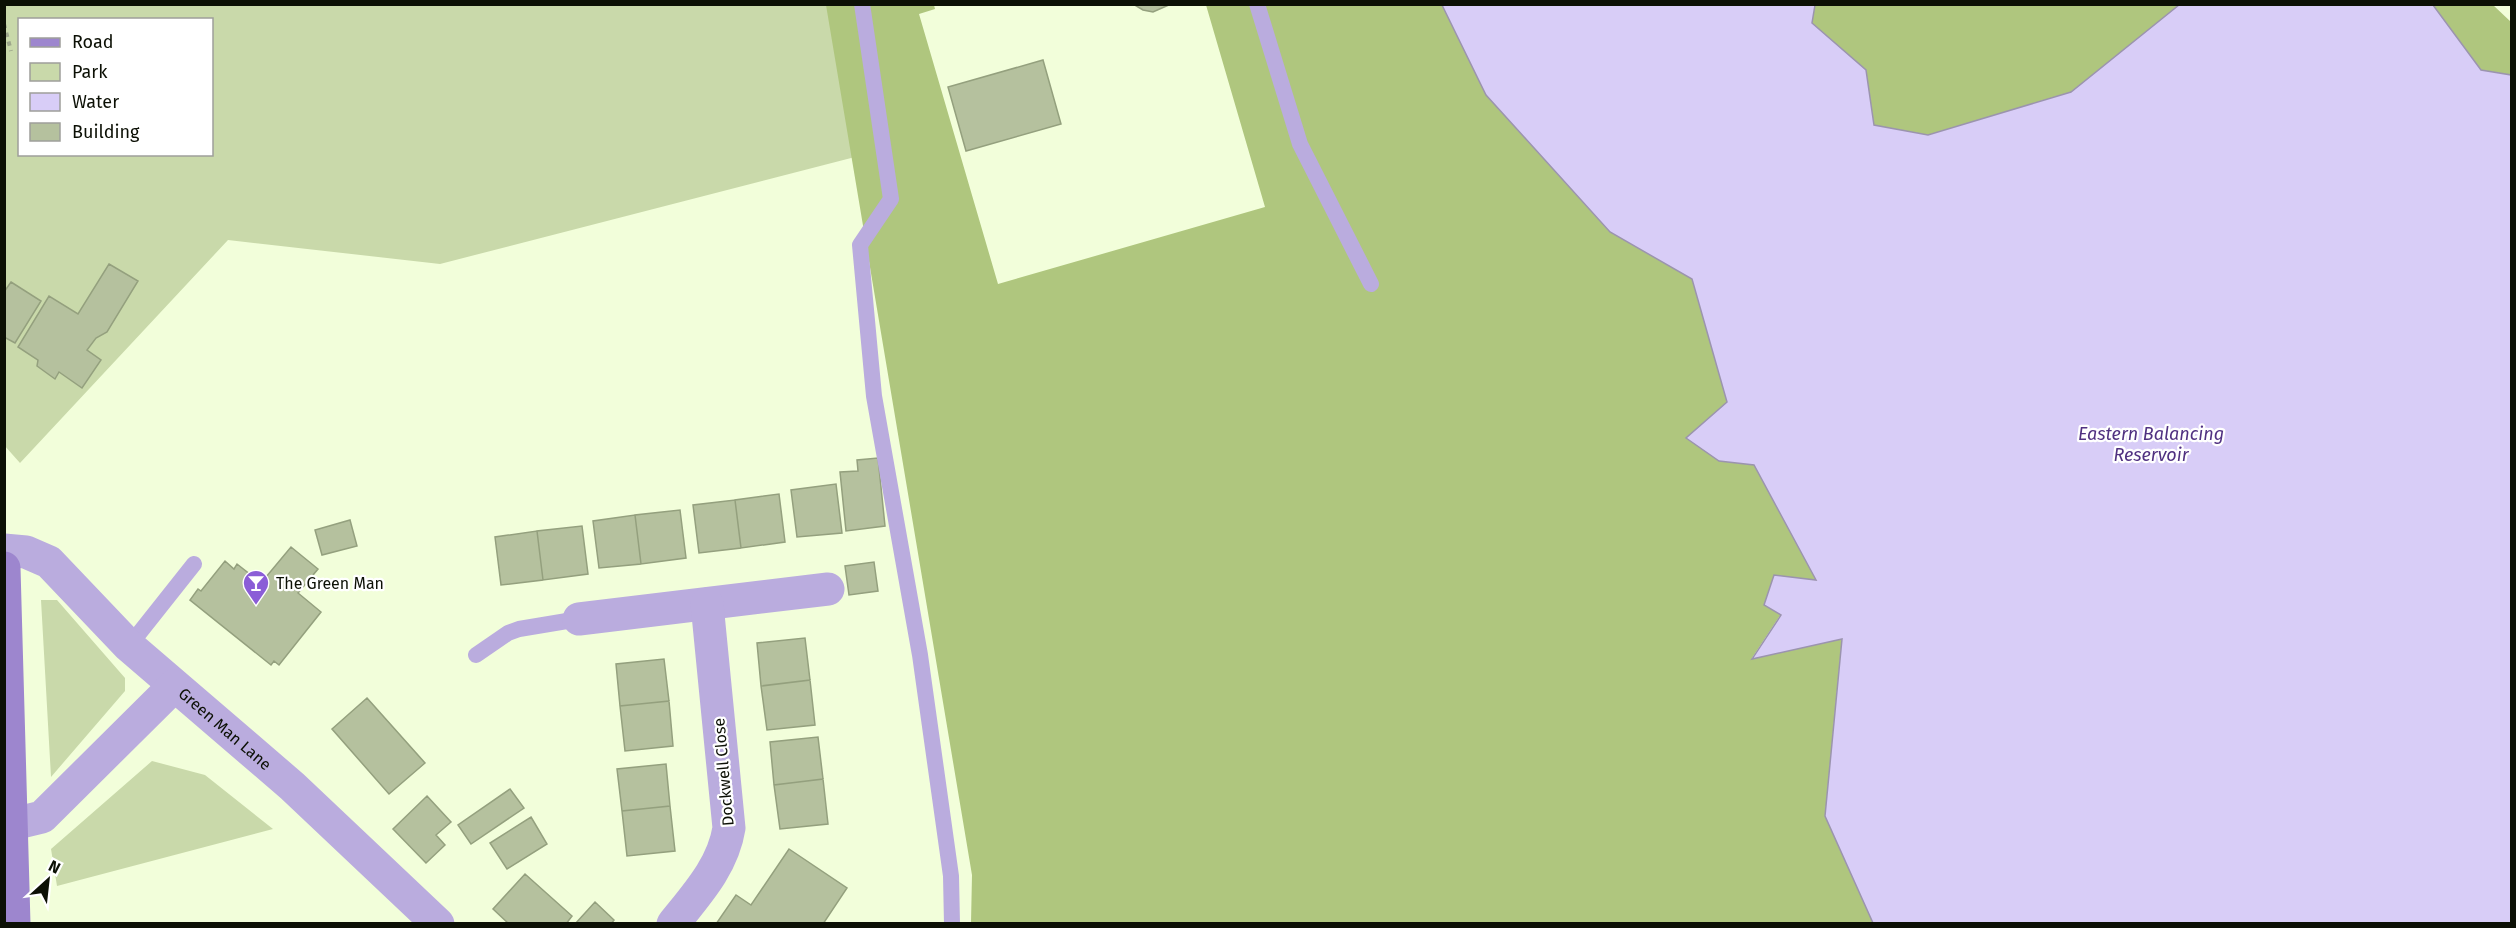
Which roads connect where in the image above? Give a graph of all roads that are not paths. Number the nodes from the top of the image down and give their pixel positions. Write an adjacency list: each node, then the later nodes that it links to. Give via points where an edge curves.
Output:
1 (862, 4): 18 (lane, via 891,200 860,245 873,396 920,655 951,876)
2 (1257, 4): 3 (lane, via 1300,144)
3 (1371, 284)
4 (4, 550): 10 (street, Green Man Lane, via 26,552 49,562)
5 (194, 564): 10 (lane)
6 (4, 567): 13 (street)
7 (828, 589): 8 (street)
8 (707, 604): 9 (street); 17 (street, Dockwell Close, via 729,828 715,868)
9 (579, 620): 11 (lane, via 519,629)
10 (129, 646): 12 (street, Green Man Lane)
11 (476, 655)
12 (174, 686): 13 (street, via 42,817); 16 (street, Green Man Lane, via 292,786)
13 (13, 824): 14 (street)
14 (8, 858): 15 (street)
15 (14, 924)
16 (438, 924)
17 (673, 924)
18 (952, 924)

